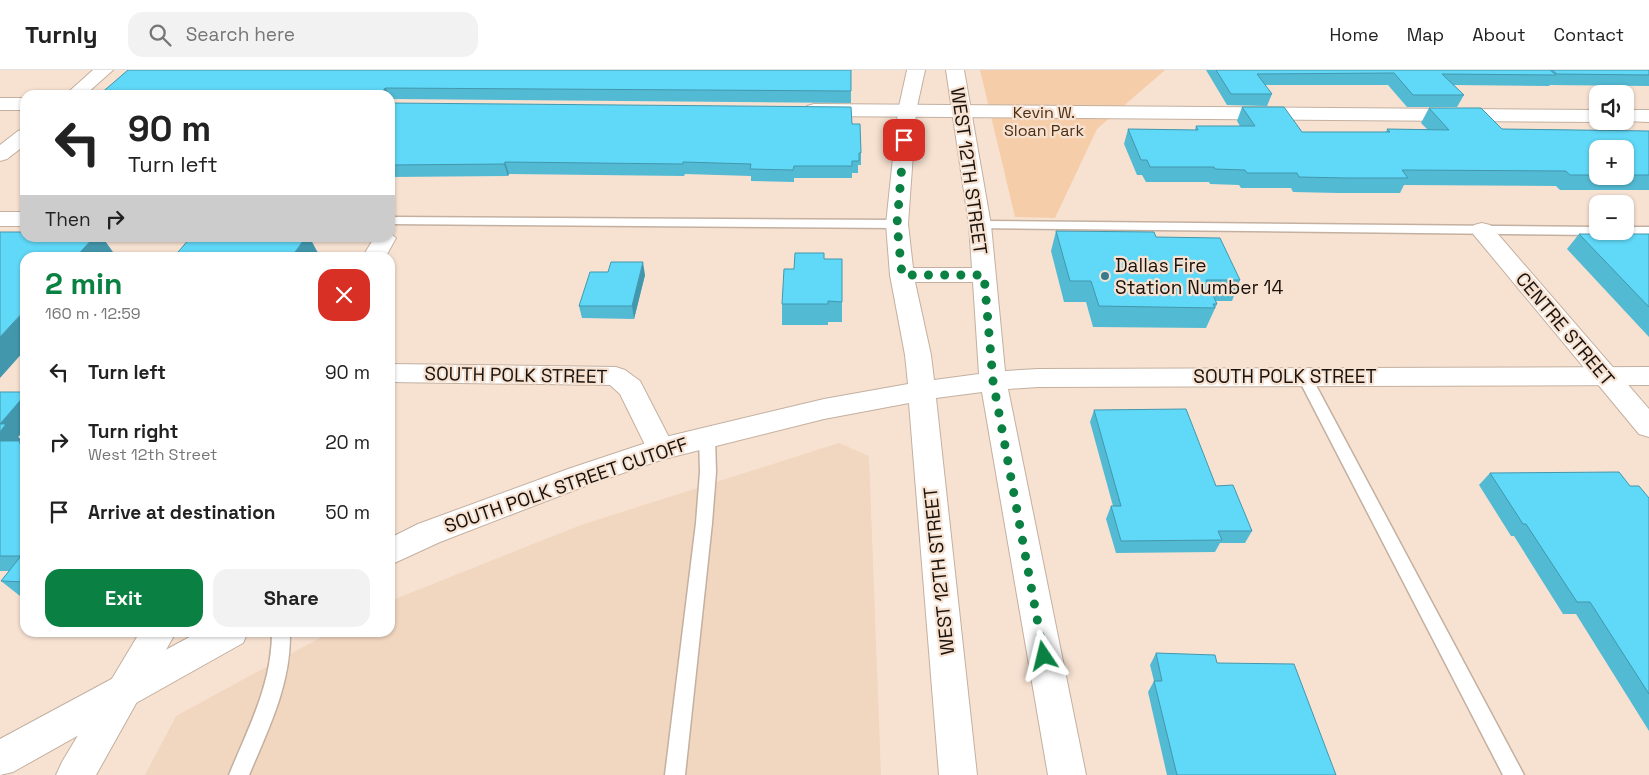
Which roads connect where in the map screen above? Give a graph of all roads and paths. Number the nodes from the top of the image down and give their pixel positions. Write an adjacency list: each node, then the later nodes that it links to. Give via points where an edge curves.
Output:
1 (104, 70): 4 (main road)
2 (916, 70): 8 (main road, WEST 12TH STREET)
3 (955, 70): 9 (main road, WEST 12TH STREET)
4 (80, 90)
5 (0, 104): 6 (main road)
6 (20, 104)
7 (798, 110): 8 (main road)
8 (907, 111): 9 (main road); 17 (main road, WEST 12TH STREET)
9 (961, 111): 10 (main road); 18 (main road, WEST 12TH STREET)
10 (1589, 116)
11 (1634, 116): 12 (main road)
12 (1649, 116)
13 (20, 139): 14 (main road)
14 (0, 155)
15 (0, 219): 16 (main road)
16 (20, 219)
17 (897, 224): 19 (lane); 24 (main road, WEST 12TH STREET)
18 (980, 225): 20 (lane); 25 (main road, WEST 12TH STREET)
19 (395, 227)
20 (1482, 230): 21 (lane); 28 (main road, CENTRE STREET)
21 (1589, 231)
22 (1634, 231): 23 (lane)
23 (1649, 232)
24 (902, 275): 25 (main road); 31 (main road, WEST 12TH STREET, via 918,356)
25 (984, 275): 30 (main road, WEST 12TH STREET)
26 (395, 373): 34 (main road, SOUTH POLK STREET, via 616,376 631,388)
27 (1304, 376): 28 (main road, SOUTH POLK STREET); 30 (main road, SOUTH POLK STREET); 46 (lane)
28 (1606, 376): 29 (main road, SOUTH POLK STREET); 32 (main road, CENTRE STREET)
29 (1649, 376)
30 (993, 381): 31 (main road, SOUTH POLK STREET); 45 (main road, WEST 12TH STREET)
31 (921, 391): 33 (main road, SOUTH POLK STREET CUTOFF, via 824,409); 44 (main road, WEST 12TH STREET)
32 (1649, 427)
33 (707, 437): 34 (main road, SOUTH POLK STREET CUTOFF); 43 (lane, via 704,524)
34 (661, 449): 35 (main road, SOUTH POLK STREET CUTOFF, via 429,533)
35 (395, 550)
36 (156, 637): 39 (main road)
37 (222, 637): 39 (main road)
38 (281, 637): 42 (lane, via 282,649 271,701)
39 (126, 690): 40 (main road); 41 (main road)
40 (0, 759)
41 (75, 775)
42 (239, 775)
43 (675, 775)
44 (958, 775)
45 (1067, 775)
46 (1514, 775)

